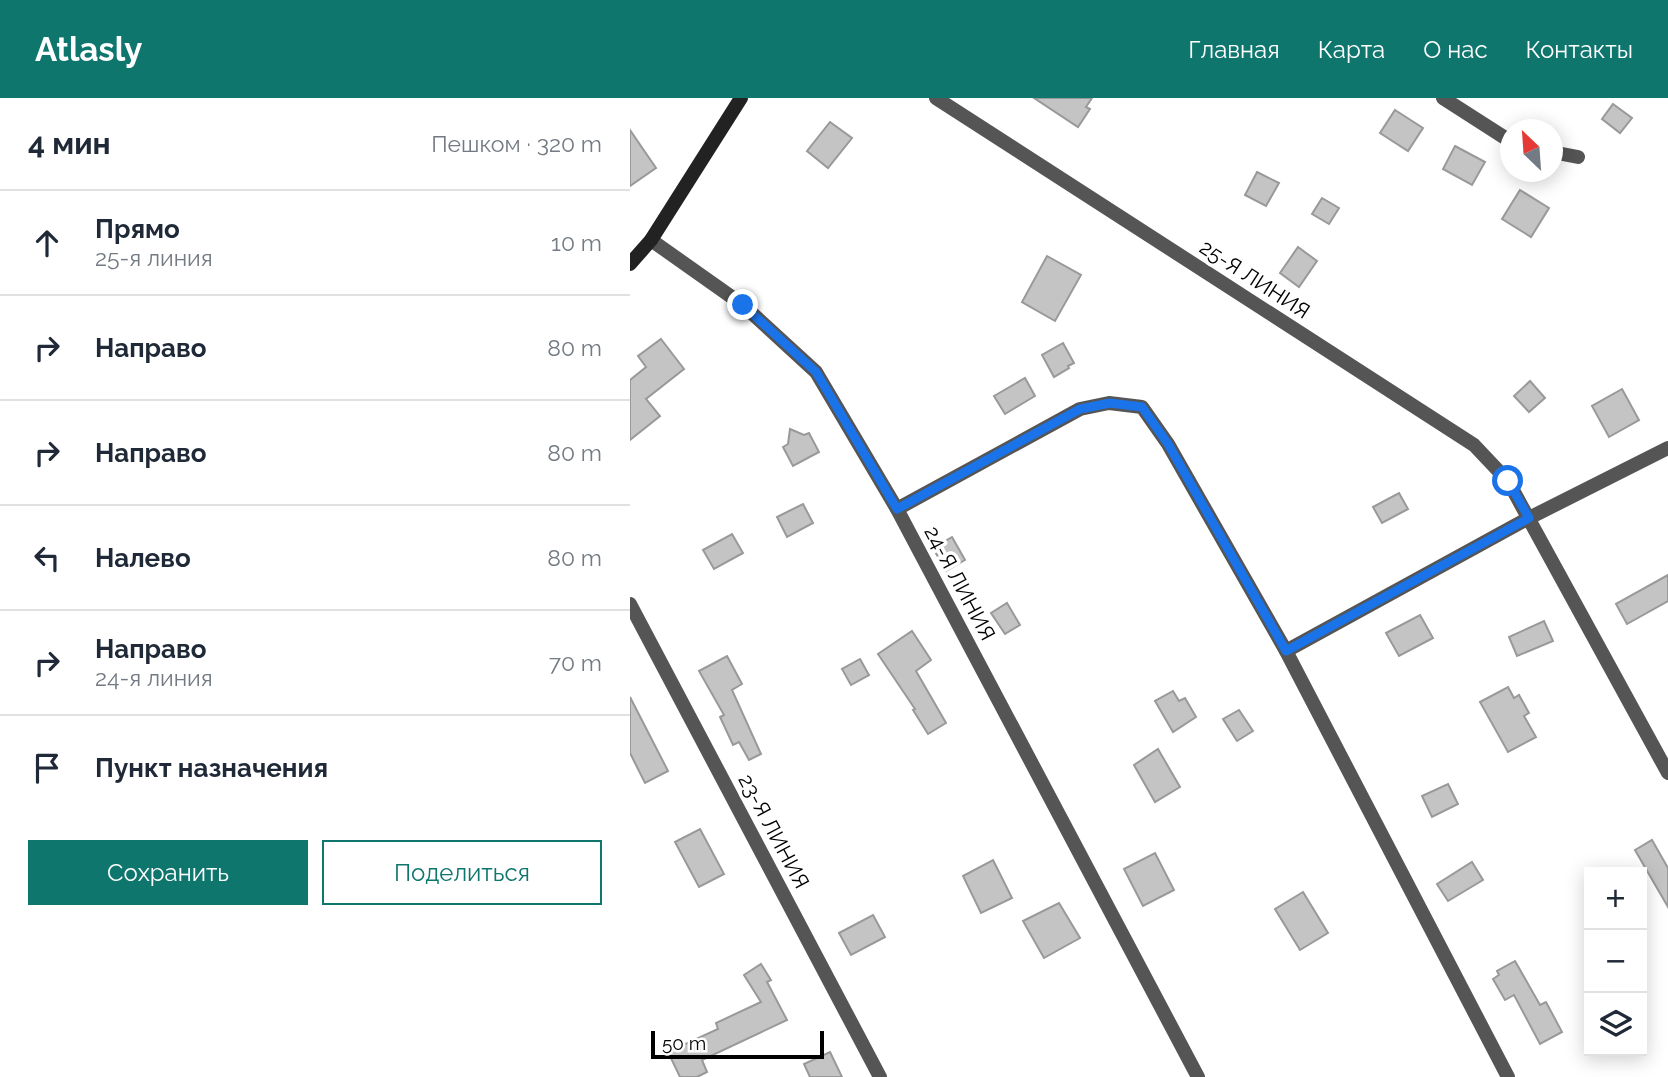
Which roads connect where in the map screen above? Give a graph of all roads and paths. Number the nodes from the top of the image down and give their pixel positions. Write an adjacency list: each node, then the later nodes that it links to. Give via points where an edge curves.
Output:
1 (741, 98): 7 (street)
2 (936, 98): 11 (street, 25-Я ЛИНИЯ, via 1474,445 1508,481)
3 (1443, 98): 4 (street)
4 (1500, 135)
5 (1563, 154): 6 (street)
6 (1578, 157)
7 (651, 240): 8 (street); 10 (street, 24-Я ЛИНИЯ, via 743,305 816,372)
8 (630, 264)
9 (1668, 448): 11 (street)
10 (897, 509): 13 (street, via 1080,409 1110,403 1142,407 1168,444); 16 (street, 24-Я ЛИНИЯ)
11 (1529, 518): 13 (street); 14 (street, 25-Я ЛИНИЯ)
12 (630, 604): 15 (street, 23-Я ЛИНИЯ)
13 (1286, 651): 17 (street)
14 (1668, 773)
15 (880, 1077)
16 (1198, 1077)
17 (1508, 1077)

